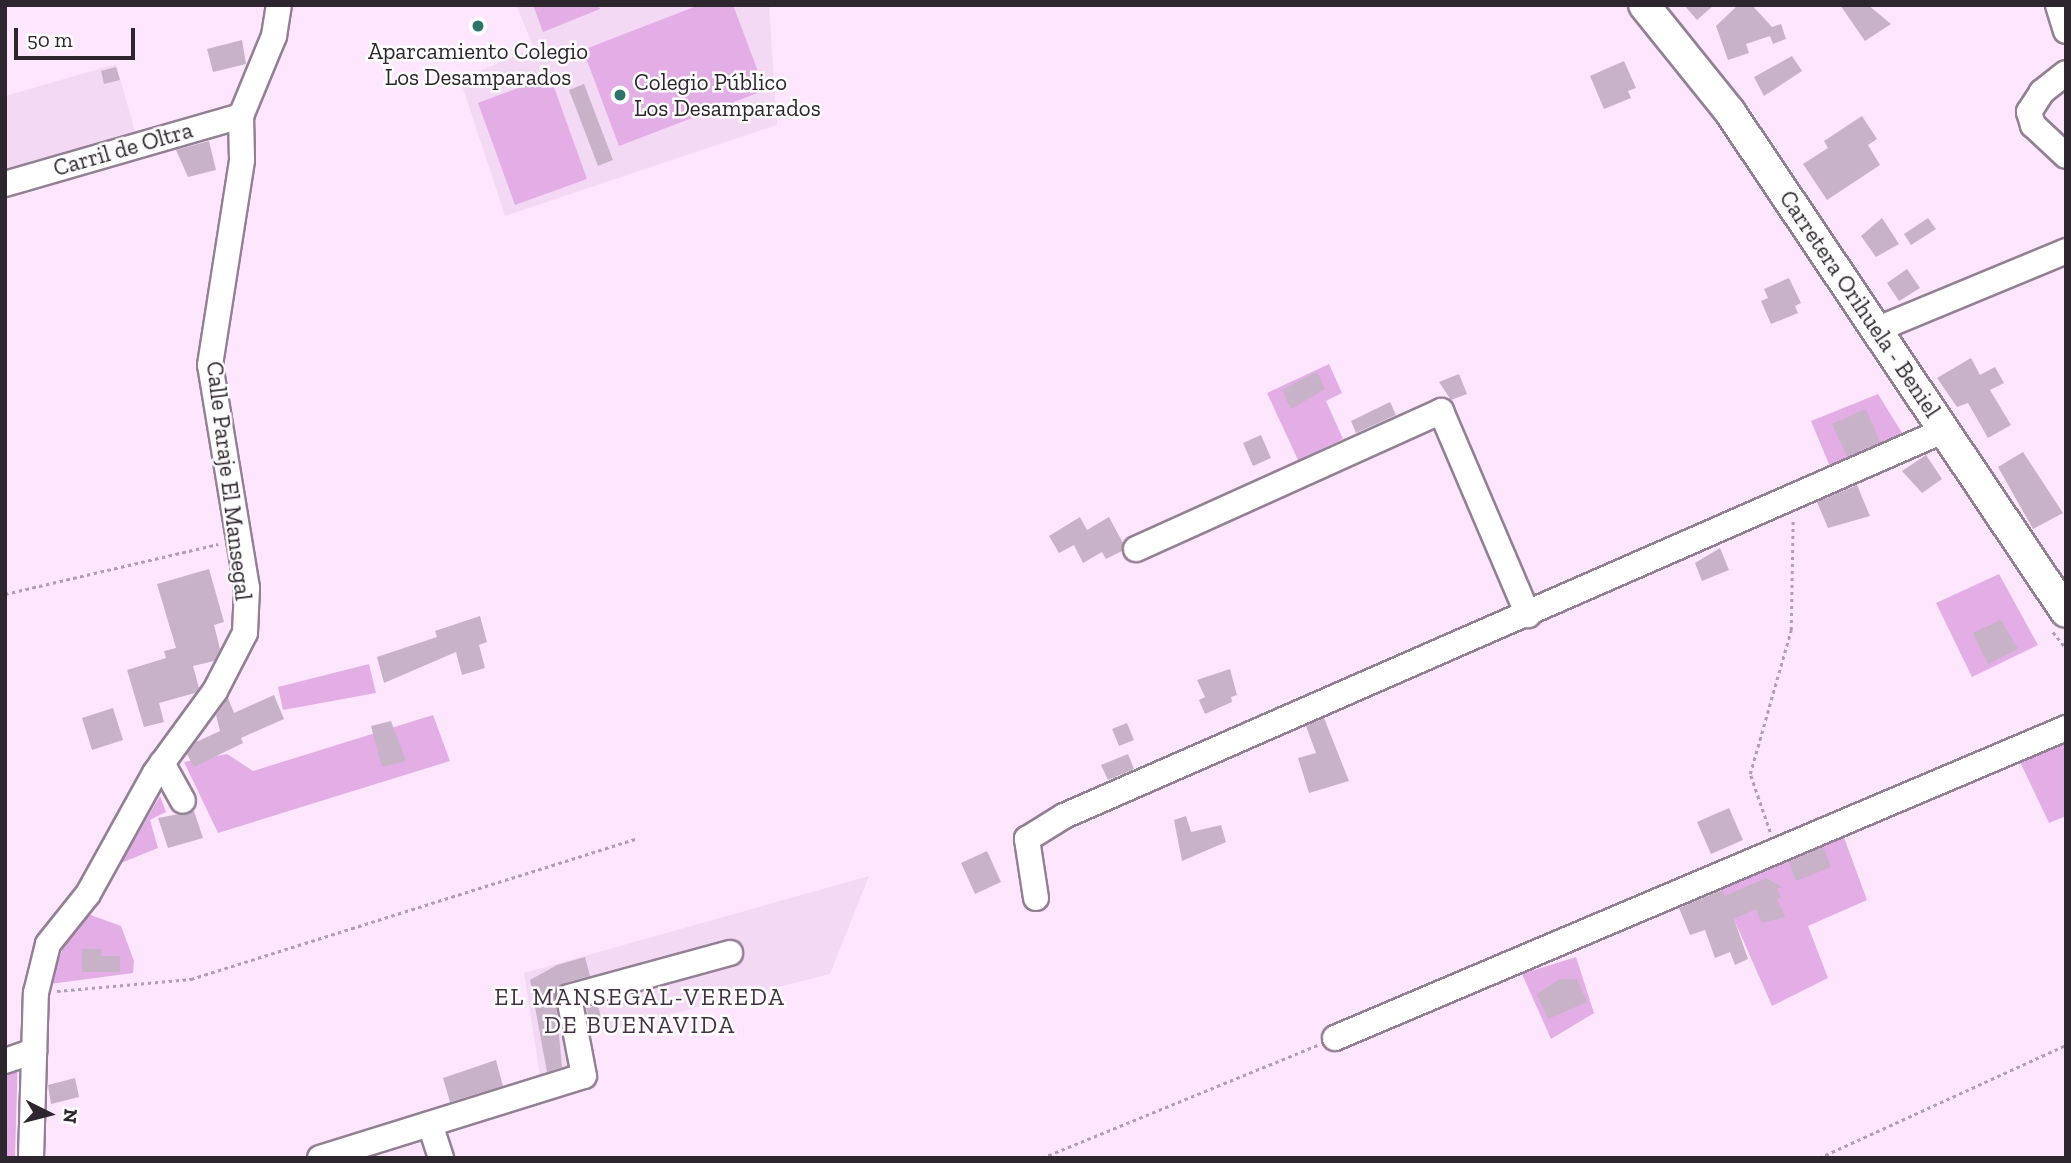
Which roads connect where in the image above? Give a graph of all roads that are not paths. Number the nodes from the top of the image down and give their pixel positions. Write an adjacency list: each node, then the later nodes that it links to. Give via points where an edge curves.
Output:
1 (279, 5): 6 (street, Calle Paraje El Mansegal, via 274,36)
2 (1644, 5): 10 (main road, Carretera Orihuela - Beniel, via 1730,112)
3 (2058, 5): 4 (street)
4 (2066, 32)
5 (2066, 74): 7 (street, via 2042,92 2029,112 2033,125)
6 (242, 116): 8 (street, Carril de Oltra); 16 (street, Calle Paraje El Mansegal, via 242,160 210,365 247,588 245,633 215,691)
7 (2066, 156)
8 (5, 184)
9 (2066, 251): 10 (street)
10 (1878, 329): 11 (main road, Carretera Orihuela - Beniel)
11 (1945, 430): 13 (main road, Carretera Orihuela - Beniel); 14 (street)
12 (1136, 549): 14 (street, via 1441,411)
13 (2066, 612)
14 (1528, 615): 18 (street, via 1064,816 1027,839)
15 (2066, 728): 20 (street)
16 (162, 763): 17 (street); 21 (street, Calle Paraje El Mansegal, via 88,894 48,944 36,993)
17 (183, 801)
18 (1036, 898)
19 (730, 953): 23 (street, via 569,997 584,1076)
20 (1335, 1038)
21 (34, 1051): 22 (street); 24 (street, Calle Paraje El Mansegal)
22 (5, 1061)
23 (430, 1124): 25 (street); 26 (street)
24 (31, 1158)
25 (320, 1158)
26 (441, 1158)

